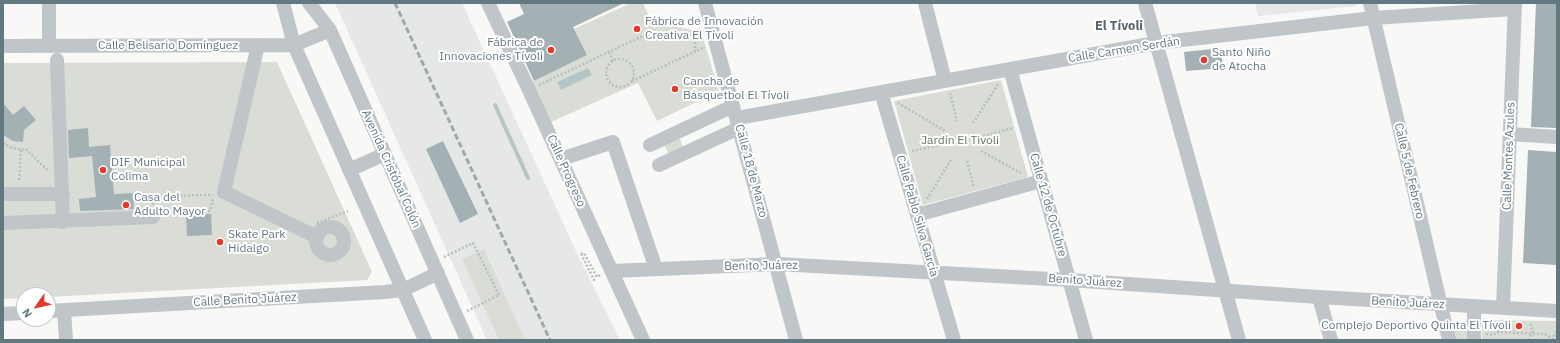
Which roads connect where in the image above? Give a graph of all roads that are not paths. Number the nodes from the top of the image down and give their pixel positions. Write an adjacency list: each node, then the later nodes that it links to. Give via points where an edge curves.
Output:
1 (49, 3): 16 (street)
2 (283, 3): 14 (street)
3 (309, 3): 11 (street, Avenida Cristóbal Colón)
4 (488, 3): 25 (street, Calle Progreso)
5 (705, 3): 21 (street, Calle 18 de Marzo)
6 (925, 3): 19 (street)
7 (1145, 3): 12 (street)
8 (1370, 3): 10 (street, Calle 5 de Febrero)
9 (1515, 6): 10 (street, Calle Carmen Serdán); 22 (street, Calle Montes Azules)
10 (1373, 18): 12 (street, Calle Carmen Serdán); 44 (street, Calle 5 de Febrero)
11 (330, 30): 14 (street, Calle Belisario Domínguez); 24 (street, Avenida Cristóbal Colón)
12 (1156, 43): 18 (street, Calle Carmen Serdán); 42 (street)
13 (258, 45): 14 (street, Calle Belisario Domínguez); 16 (street, Calle Belisario Domínguez); 34 (street, via 224,192)
14 (294, 45): 26 (street)
15 (3, 46): 16 (street, Calle Belisario Domínguez)
16 (49, 46)
17 (58, 60): 28 (street)
18 (1006, 74): 19 (street, Calle Carmen Serdán); 27 (street, Calle 12 de Octubre)
19 (947, 85): 20 (street, Calle Carmen Serdán)
20 (881, 92): 21 (street, Calle Carmen Serdán); 30 (street, Calle Pablo Silva García)
21 (736, 117): 21 (street, via 664,163 654,142); 35 (street, Calle 18 de Marzo)
22 (1510, 134): 23 (street); 46 (street, Calle Montes Azules)
23 (1557, 137)
24 (385, 154): 26 (street); 36 (street, Avenida Cristóbal Colón)
25 (561, 159): 37 (street, via 613,142); 38 (street, Calle Progreso)
26 (349, 170): 41 (street)
27 (1042, 181): 30 (street); 40 (street, Calle 12 de Octubre)
28 (62, 190): 29 (street); 32 (street)
29 (3, 194)
30 (920, 210): 39 (street, Calle Pablo Silva García)
31 (157, 215): 32 (street)
32 (64, 222): 33 (street)
33 (3, 223)
34 (317, 237)
35 (777, 264): 37 (street, Benito Juárez); 39 (street, Benito Juárez); 57 (street, Calle 18 de Marzo)
36 (435, 268): 41 (street, Calle Benito Juárez); 55 (street, Avenida Cristóbal Colón)
37 (656, 269): 38 (street, Benito Juárez)
38 (612, 271): 56 (street, Calle Progreso)
39 (934, 273): 40 (street, Benito Juárez); 58 (street, Calle Pablo Silva García)
40 (1069, 280): 42 (street, Benito Juárez); 59 (street, Calle 12 de Octubre)
41 (403, 290): 48 (street, Calle Benito Juárez); 54 (street)
42 (1225, 291): 43 (street, Benito Juárez); 60 (street)
43 (1319, 297): 44 (street, Benito Juárez); 61 (street)
44 (1441, 304): 45 (street, Benito Juárez); 62 (street, Calle 5 de Febrero)
45 (1474, 307): 46 (street, Benito Juárez); 52 (street)
46 (1503, 308): 49 (street, Benito Juárez)
47 (56, 310): 48 (street, Calle Benito Juárez)
48 (64, 310): 53 (street)
49 (1557, 310)
50 (16, 313): 51 (street)
51 (3, 314)
52 (1478, 336)
53 (66, 340)
54 (425, 340)
55 (467, 340)
56 (643, 340)
57 (796, 340)
58 (954, 340)
59 (1086, 340)
60 (1239, 340)
61 (1331, 340)
62 (1449, 340)

